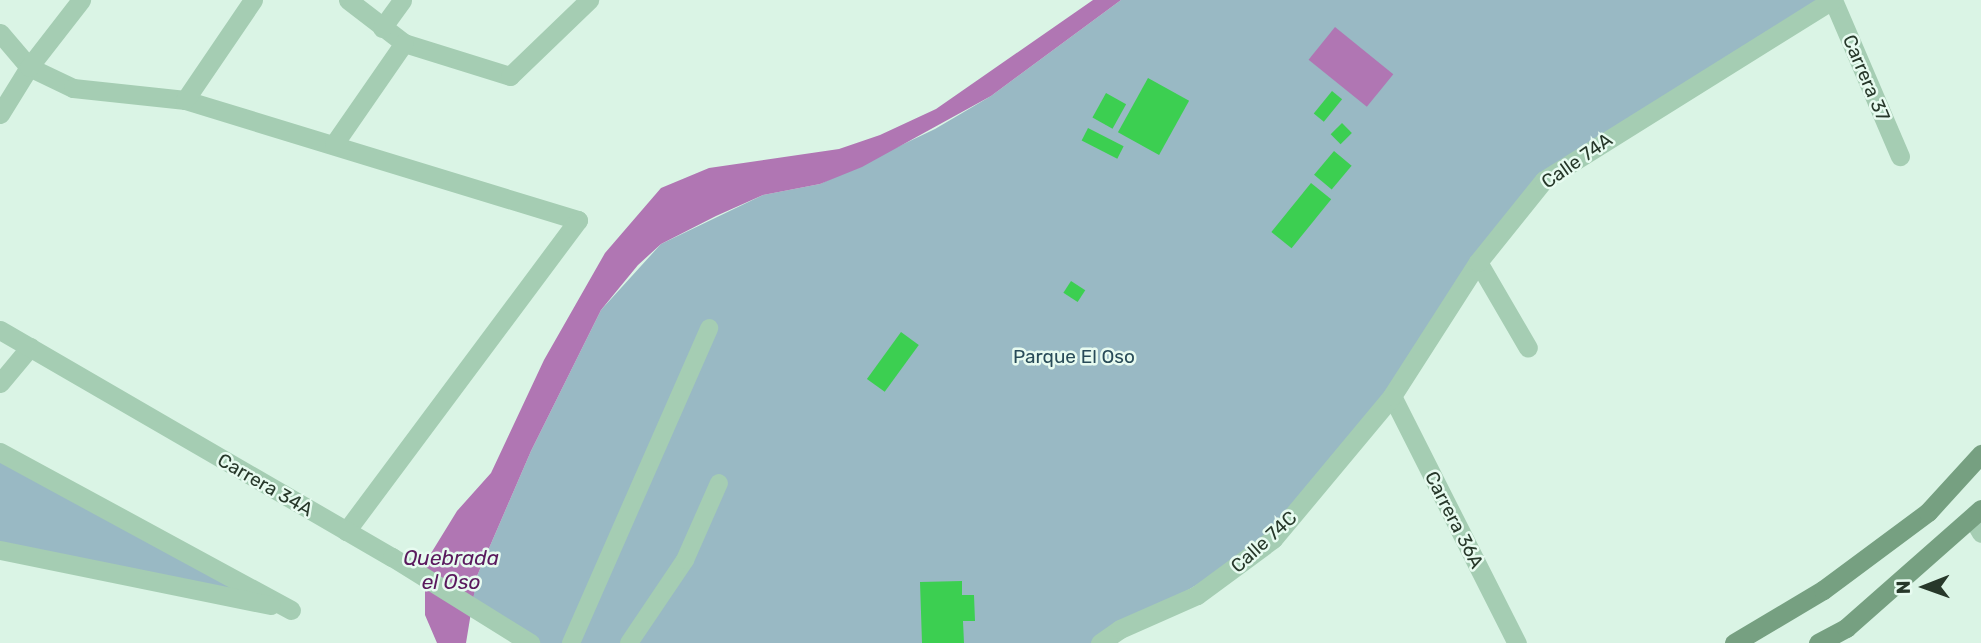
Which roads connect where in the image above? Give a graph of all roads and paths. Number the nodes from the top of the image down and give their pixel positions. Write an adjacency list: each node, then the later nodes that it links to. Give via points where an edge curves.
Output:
1 (80, 0): 10 (street)
2 (253, 0): 11 (street)
3 (348, 0): 7 (street)
4 (402, 0): 7 (street)
5 (589, 0): 9 (street, via 510,76)
6 (1832, 0): 14 (street, Carrera 37); 15 (street, Calle 74A, via 1544,180)
7 (382, 28): 9 (street)
8 (0, 33): 10 (street)
9 (404, 43): 13 (street)
10 (29, 67): 11 (street, via 73,88); 12 (street)
11 (185, 100): 13 (street)
12 (0, 114)
13 (327, 142): 26 (street, via 578,220)
14 (1900, 156)
15 (1478, 262): 19 (street); 21 (street, Calle 74A)
16 (709, 328): 29 (lane)
17 (0, 330): 18 (street, Carrera 34A)
18 (30, 347): 20 (street); 26 (street, Carrera 34A)
19 (1528, 348)
20 (0, 383)
21 (1392, 396): 31 (street, Calle 74C, via 1295,515 1250,559 1197,595); 32 (street, Carrera 36A)
22 (0, 452): 27 (street, via 291,610)
23 (1981, 454): 33 (main road, via 1928,512 1823,590)
24 (719, 483): 30 (lane, via 685,560)
25 (1978, 520): 34 (main road, via 1846,628)
26 (346, 531): 28 (street, Carrera 34A)
27 (0, 550)
28 (530, 643)
29 (571, 643)
30 (629, 643)
31 (1100, 643)
32 (1517, 643)
33 (1734, 643)
34 (1818, 643)

